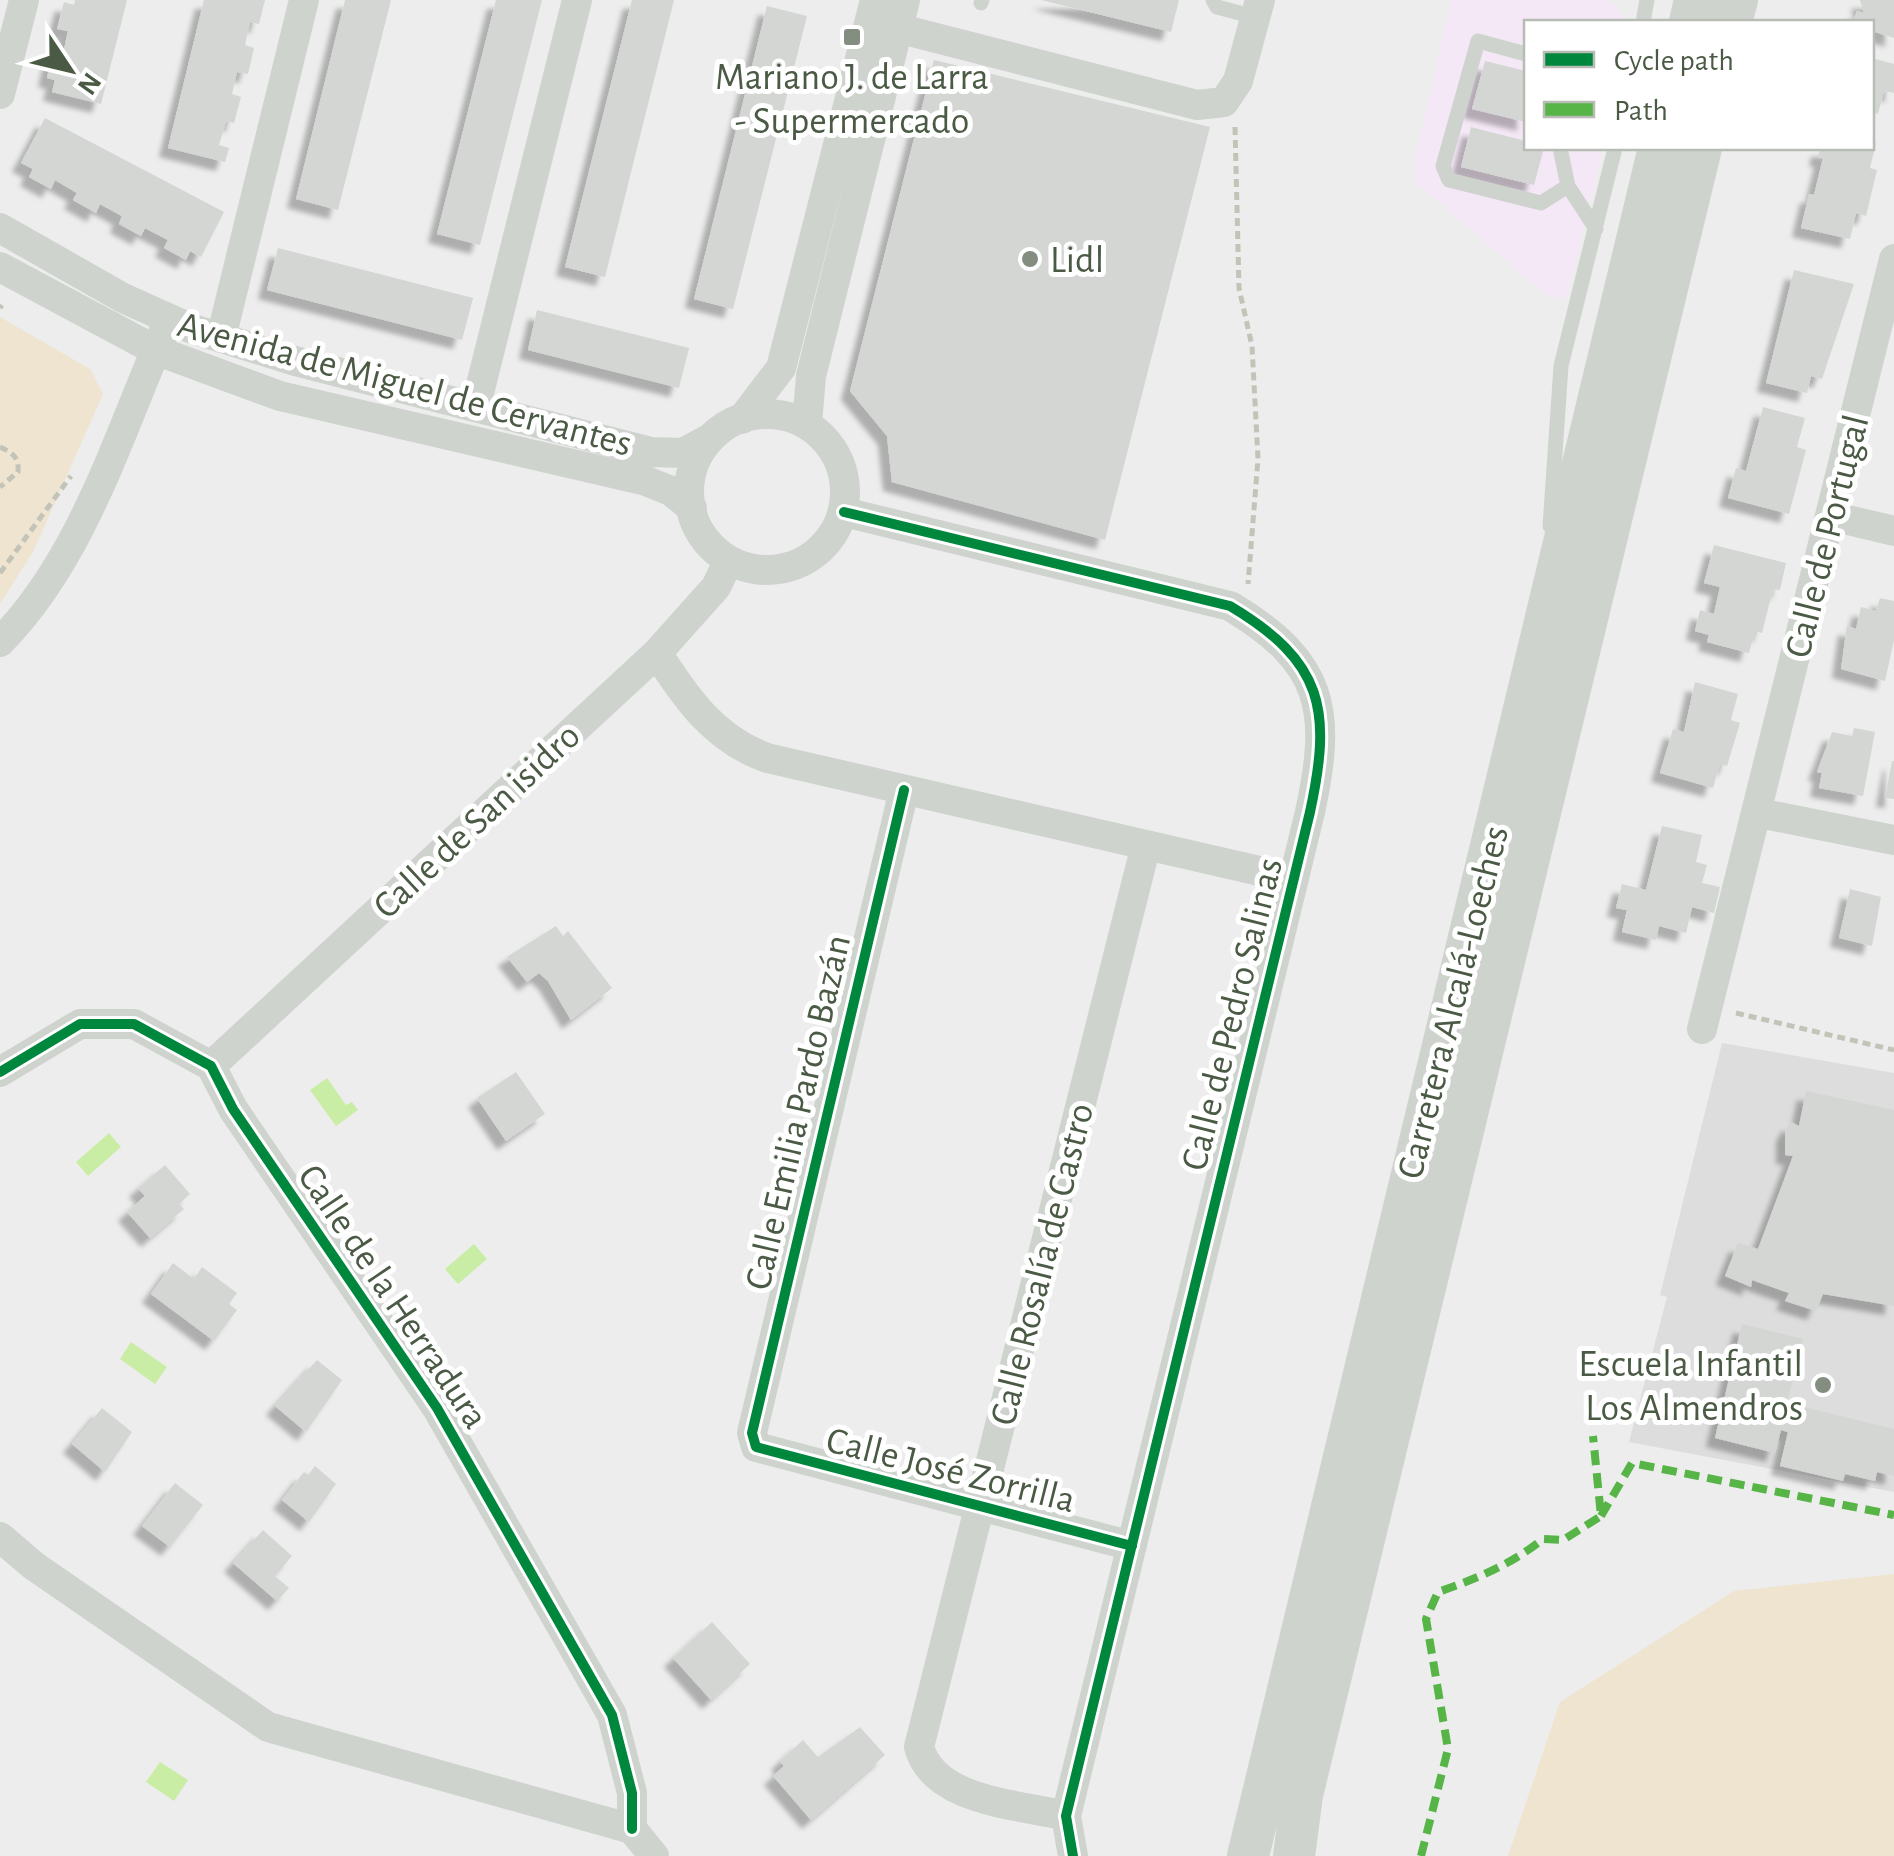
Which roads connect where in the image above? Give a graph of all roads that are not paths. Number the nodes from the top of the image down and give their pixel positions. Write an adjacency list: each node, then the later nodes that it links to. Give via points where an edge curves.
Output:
1 (24, 0): 9 (street)
2 (304, 0): 20 (street)
3 (577, 0): 22 (street)
4 (876, 0): 23 (street, via 781,368)
5 (1213, 0): 6 (lane, via 1216,7)
6 (1258, 8): 7 (street, via 1238,82 1224,102 1197,105)
7 (901, 14): 24 (street, via 811,376)
8 (1524, 53): 14 (lane, via 1478,41 1443,166 1449,180 1541,203)
9 (0, 94)
10 (1560, 150): 14 (lane)
11 (1615, 150): 16 (lane)
12 (1659, 150): 31 (main road, Carretera Alcalá-Loeches)
13 (1701, 150): 51 (main road, Carretera Alcalá-Loeches, via 1302,1796)
14 (1568, 186): 16 (lane)
15 (0, 228): 19 (street, Avenida de Miguel de Cervantes)
16 (1596, 229): 31 (lane, via 1561,366)
17 (1894, 260): 28 (street, Calle de Portugal)
18 (0, 267): 21 (street, Avenida de Miguel de Cervantes)
19 (169, 319): 20 (street, Avenida de Miguel de Cervantes); 21 (street)
20 (221, 338): 22 (street, Avenida de Miguel de Cervantes)
21 (156, 350): 26 (street, Avenida de Miguel de Cervantes, via 280,396 646,481); 32 (street, via 59,564)
22 (476, 405): 25 (street, Avenida de Miguel de Cervantes, via 651,452 683,452)
23 (742, 419): 24 (street, via 785,415); 25 (street)
24 (807, 424): 27 (street, via 832,448 846,483)
25 (709, 438): 26 (street, via 697,456 688,494)
26 (692, 508): 30 (street, via 700,535)
27 (844, 512): 30 (street, via 825,547 800,564 764,572); 38 (street, Calle de Pedro Salinas, via 1239,611 1272,631 1300,661 1320,707 1323,753)
28 (1832, 516): 29 (street); 35 (street, Calle de Portugal)
29 (1894, 531)
30 (728, 562): 33 (street, Calle de San isidro, via 716,586)
31 (1546, 612): 50 (main road, Carretera Alcalá-Loeches)
32 (0, 642)
33 (657, 653): 34 (street, via 690,704 747,751); 40 (street, Calle de San isidro)
34 (904, 790): 37 (street); 42 (street, Calle Emilia Pardo Bazán, via 752,1434)
35 (1759, 812): 36 (street); 39 (street, Calle de Portugal)
36 (1894, 840)
37 (1146, 845): 38 (street); 43 (street, Calle Rosalía de Castro)
38 (1294, 879): 45 (street, Calle de Pedro Salinas)
39 (1706, 1017)
40 (211, 1066): 41 (street, via 134,1024 80,1024); 47 (street, Calle de la Herradura, via 233,1109 437,1408 612,1715 632,1793)
41 (0, 1072)
42 (756, 1447): 43 (street, Calle José Zorrilla)
43 (980, 1506): 45 (street, Calle José Zorrilla); 46 (street, Calle Rosalía de Castro, via 918,1747 923,1764 948,1787)
44 (0, 1536): 47 (street, via 268,1727)
45 (1132, 1546): 46 (street, Calle de Pedro Salinas)
46 (1066, 1816): 49 (street, Calle de Pedro Salinas)
47 (632, 1830): 48 (street)
48 (654, 1856)
49 (1073, 1856)
50 (1248, 1856)
51 (1294, 1856)

